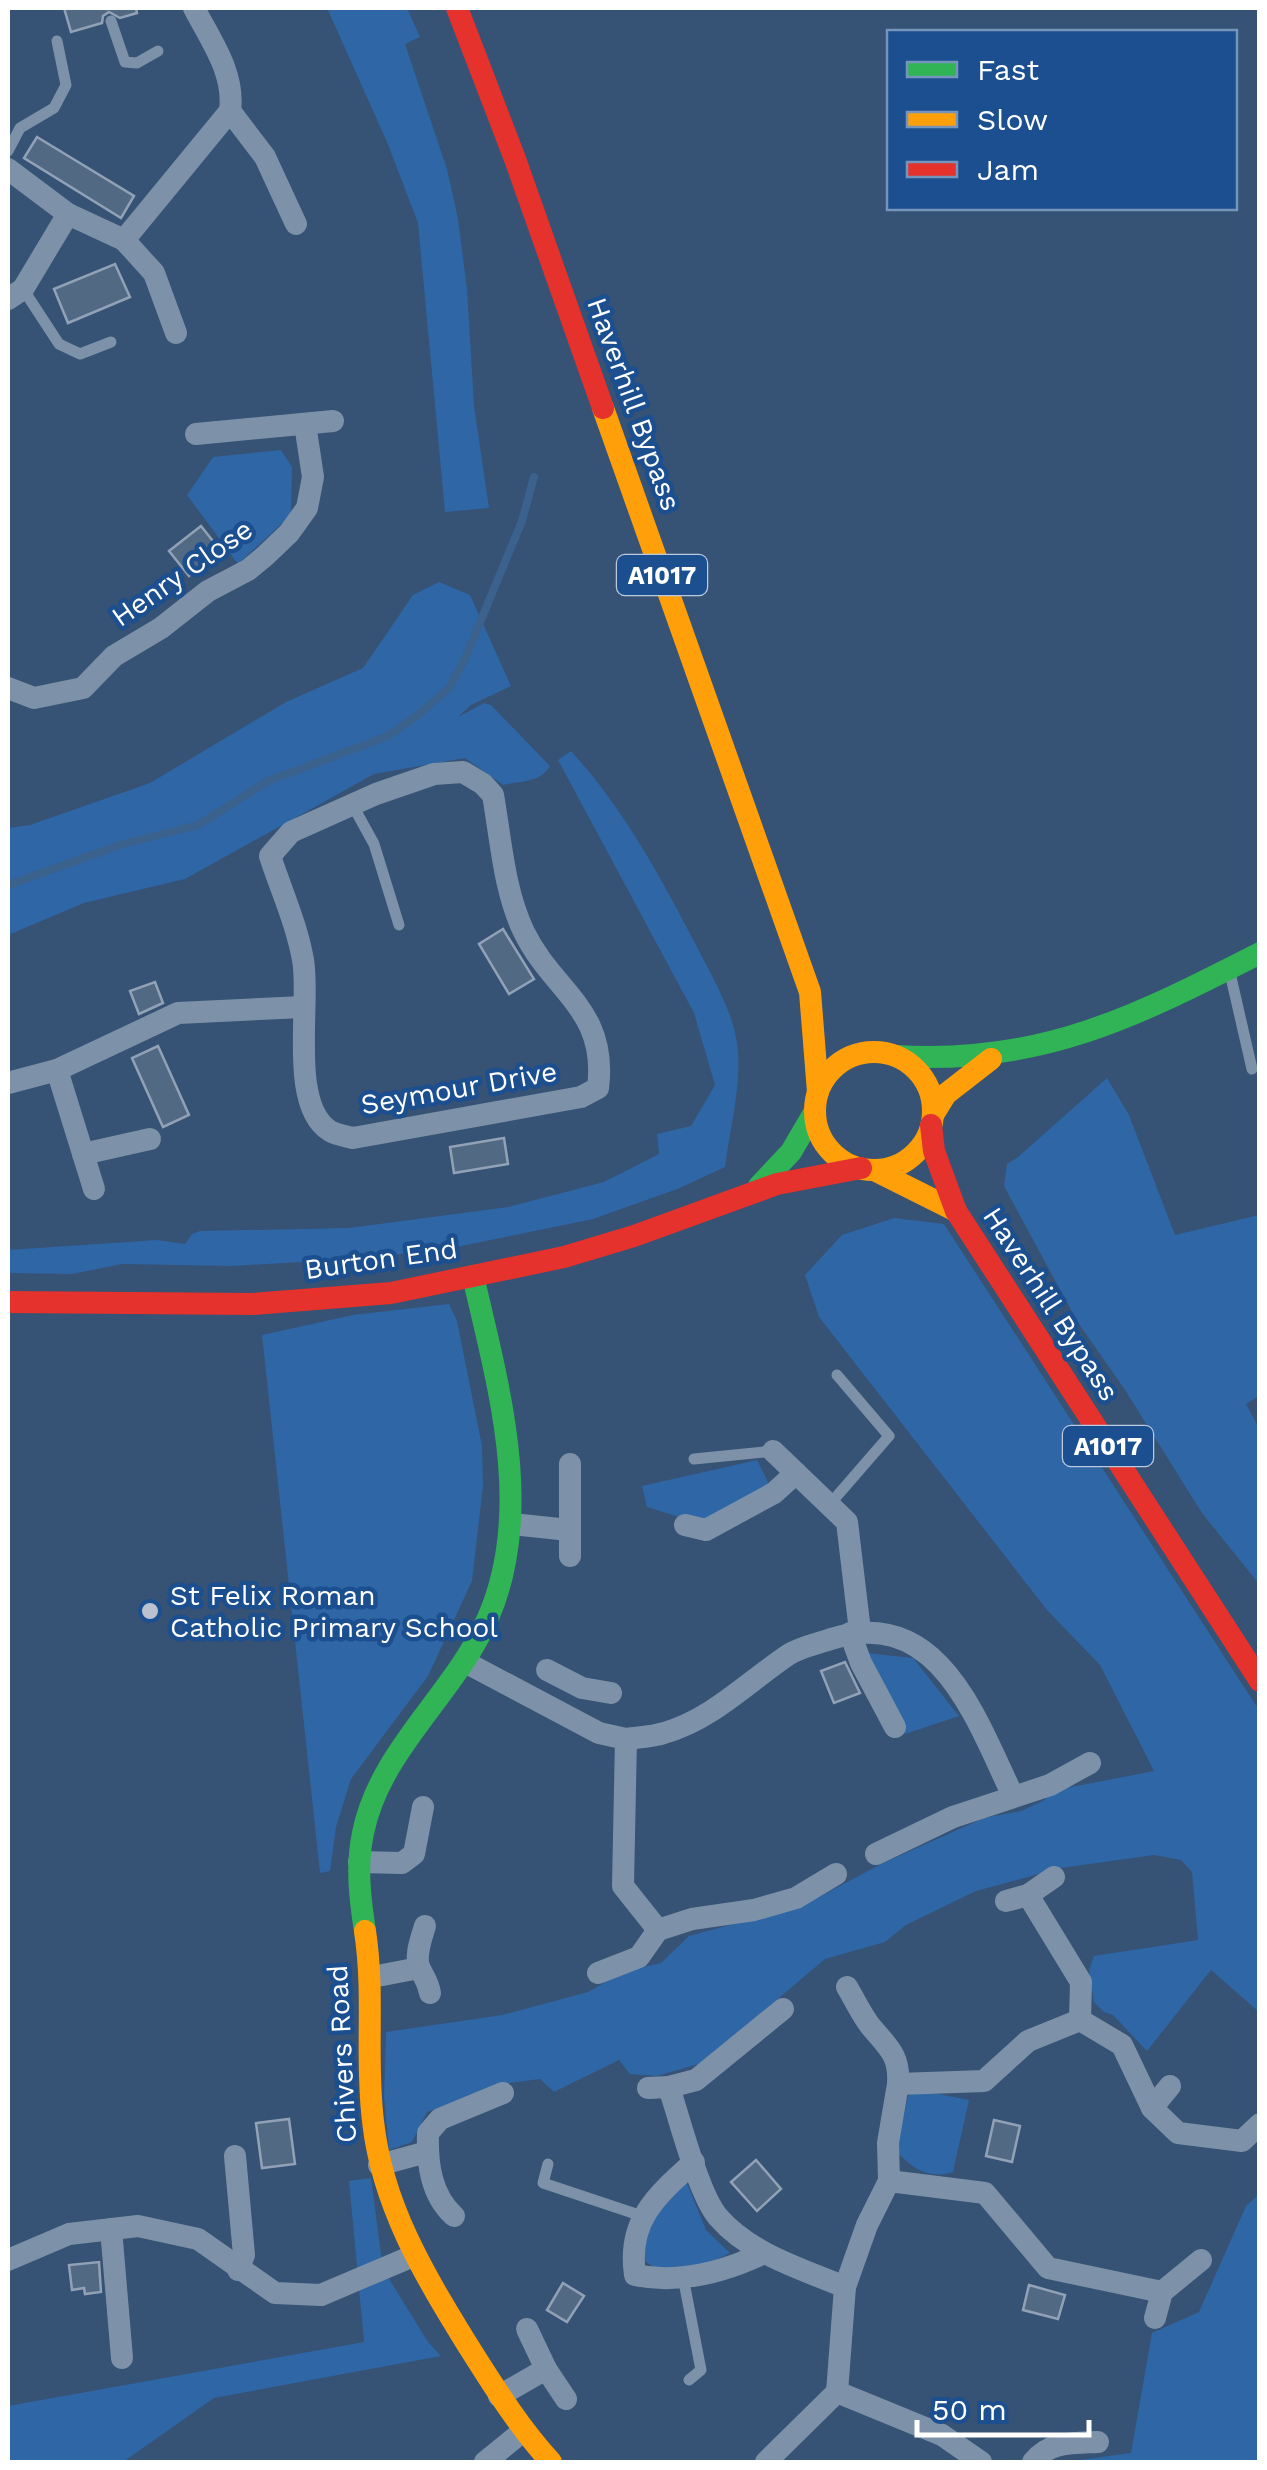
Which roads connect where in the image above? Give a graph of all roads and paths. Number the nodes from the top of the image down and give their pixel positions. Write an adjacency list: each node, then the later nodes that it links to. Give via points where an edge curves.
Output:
1 (194, 8): 6 (street, via 233,90)
2 (457, 8): 23 (street, Haverhill Bypass / A1017)
3 (111, 21): 5 (lane, via 125,62)
4 (57, 42): 7 (lane, via 66,85 54,108 20,128)
5 (158, 51)
6 (230, 111): 10 (street, via 265,157); 11 (street)
7 (8, 151)
8 (8, 169): 9 (street)
9 (68, 214): 11 (street); 12 (street)
10 (296, 224)
11 (124, 240): 13 (street, via 154,273)
12 (15, 294): 14 (lane, via 58,344 80,354)
13 (176, 333)
14 (111, 342)
15 (334, 421): 16 (street)
16 (305, 424): 17 (street); 18 (street, Henry Close, via 312,477 307,508 265,556 114,656 83,688 34,698)
17 (196, 434)
18 (8, 688)
19 (352, 804): 20 (lane, via 374,844); 24 (street, Seymour Drive, via 290,832 270,856 304,964); 24 (street, Seymour Drive, via 434,774 463,772 483,784 493,796 512,903 525,935 592,1025 598,1088 352,1138 332,1133 308,1098)
20 (399, 925)
21 (1260, 953): 22 (street)
22 (1230, 968): 26 (street, via 1103,1028); 27 (lane)
23 (810, 992): 25 (street, Haverhill Bypass / A1017, via 838,1026); 30 (street, Haverhill Bypass / A1017)
24 (302, 1007): 28 (street, via 178,1013)
25 (886, 1054): 26 (street); 30 (street, via 841,1062); 31 (street, via 924,1080)
26 (991, 1058): 31 (street, via 946,1094)
27 (1252, 1069)
28 (57, 1070): 29 (street); 33 (street)
29 (8, 1083)
30 (816, 1101): 34 (street, via 818,1130 828,1148 842,1161); 36 (street, Burton End, via 793,1152)
31 (932, 1120): 34 (street, via 910,1157); 37 (street, Haverhill Bypass / A1017, via 934,1151)
32 (150, 1139): 33 (street)
33 (83, 1154): 35 (street)
34 (868, 1169): 36 (street, Burton End); 37 (street, Haverhill Bypass)
35 (94, 1188)
36 (751, 1192): 38 (street, Burton End, via 567,1256)
37 (956, 1211): 53 (street, Haverhill Bypass / A1017)
38 (474, 1276): 39 (street, Burton End, via 382,1294 283,1302); 46 (street, Chivers Road, via 505,1419)
39 (8, 1302)
40 (837, 1374): 45 (lane, via 889,1436)
41 (773, 1451): 42 (lane); 44 (street)
42 (694, 1459)
43 (570, 1464): 48 (street)
44 (796, 1473): 45 (street); 47 (street, via 774,1493 706,1530)
45 (830, 1504): 50 (street, via 847,1522)
46 (512, 1524): 48 (street); 51 (street, Chivers Road, via 488,1618)
47 (685, 1526)
48 (569, 1530): 49 (street)
49 (570, 1556)
50 (855, 1632): 57 (street, via 861,1663); 58 (street, via 793,1651 704,1716 665,1733); 60 (street, via 896,1637 925,1650 968,1701)
51 (465, 1662): 56 (street); 63 (street, Chivers Road, via 378,1788)
52 (547, 1670): 54 (street)
53 (1260, 1681)
54 (582, 1688): 55 (street); 56 (street)
55 (611, 1693)
56 (567, 1716): 58 (street)
57 (894, 1727)
58 (626, 1739): 67 (street, via 623,1886)
59 (1090, 1762): 60 (street)
60 (1013, 1796): 62 (street)
61 (424, 1807): 63 (street, via 414,1854 402,1864)
62 (876, 1854)
63 (358, 1862): 70 (street, Chivers Road)
64 (836, 1874): 67 (street, via 796,1898)
65 (1054, 1877): 74 (street, via 1017,1898 1081,1982)
66 (424, 1926): 68 (street)
67 (658, 1930): 69 (street, via 639,1957)
68 (419, 1968): 70 (street); 72 (street)
69 (598, 1973)
70 (372, 1977): 84 (street, Chivers Road, via 370,2089)
71 (847, 1987): 75 (street, via 894,2050)
72 (430, 1993)
73 (783, 2010): 82 (street, via 696,2080 659,2088)
74 (1080, 2020): 75 (street, via 1028,2041 984,2080); 78 (street, via 1122,2046)
75 (898, 2084): 85 (street, via 888,2143)
76 (1170, 2086): 78 (street)
77 (503, 2093): 80 (street, via 440,2119 428,2133)
78 (1152, 2108): 79 (street, via 1178,2133 1242,2140)
79 (1260, 2124)
80 (428, 2152): 84 (street); 86 (street, via 430,2175)
81 (235, 2156): 93 (street, via 244,2256)
82 (694, 2162): 87 (street, via 654,2198); 89 (street, via 717,2216)
83 (548, 2164): 87 (lane, via 543,2183)
84 (380, 2165): 90 (street, Chivers Road)
85 (890, 2181): 95 (street); 96 (street, via 985,2193 1048,2268)
86 (454, 2216)
87 (645, 2217): 94 (street, via 631,2247 635,2275)
88 (111, 2229): 91 (street, via 69,2234); 93 (street, via 138,2226 198,2239); 99 (street)
89 (764, 2253): 94 (street, via 734,2267); 95 (street)
90 (413, 2256): 93 (street, via 321,2295 275,2293); 103 (street, Chivers Road)
91 (8, 2260)
92 (1202, 2260): 96 (street)
93 (238, 2270)
94 (682, 2277): 101 (lane, via 701,2370)
95 (845, 2287): 102 (street)
96 (1162, 2292): 97 (street)
97 (1155, 2318)
98 (527, 2329): 100 (street)
99 (122, 2358)
100 (546, 2369): 103 (street); 104 (street)
101 (689, 2380)
102 (837, 2392): 109 (street); 110 (street, via 942,2435)
103 (499, 2396): 105 (street, Chivers Road)
104 (566, 2399)
105 (522, 2432): 107 (street); 108 (street, Chivers Road)
106 (1098, 2442): 111 (street, via 1060,2444)
107 (485, 2462)
108 (550, 2462)
109 (766, 2462)
110 (981, 2462)
111 (1034, 2462)

